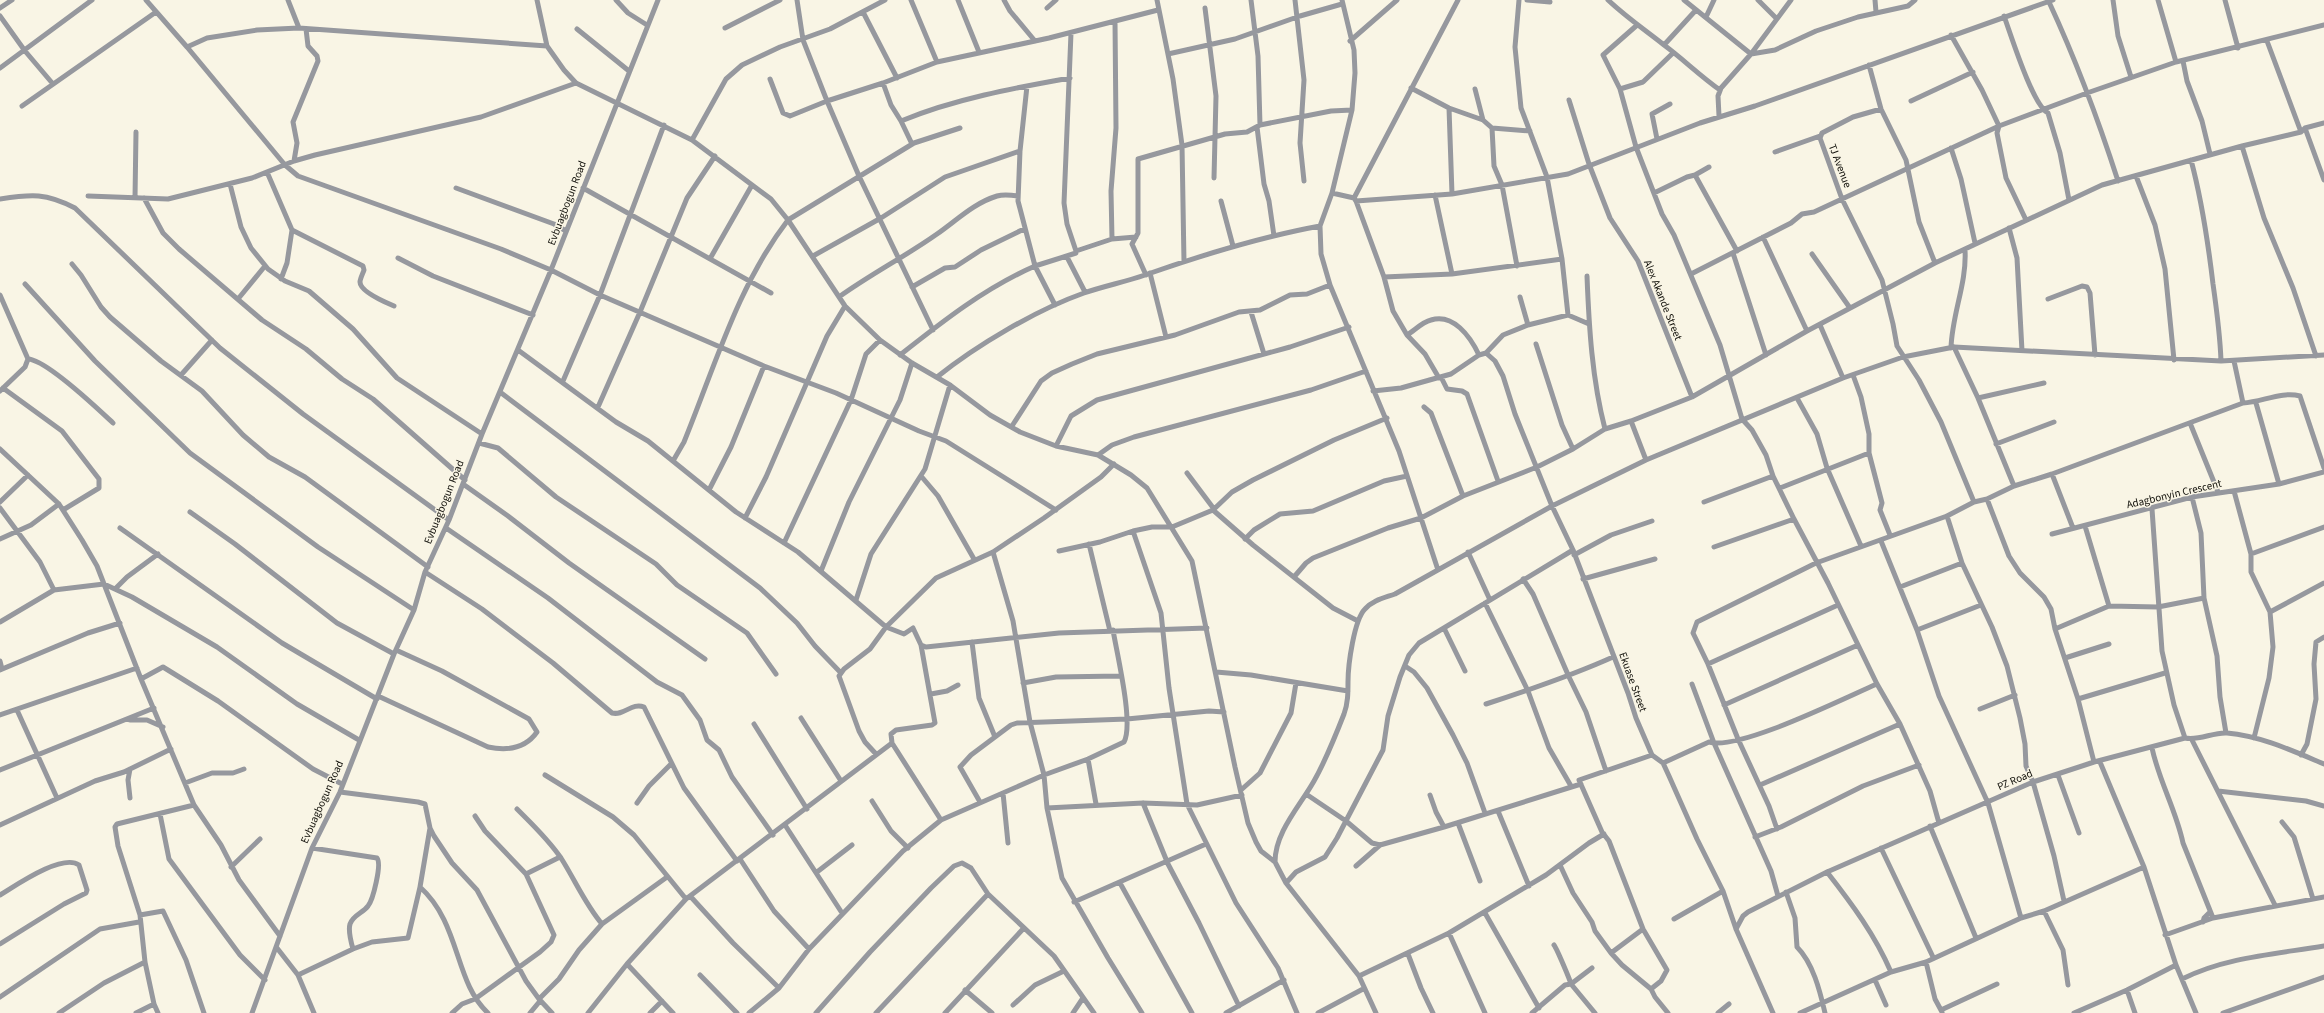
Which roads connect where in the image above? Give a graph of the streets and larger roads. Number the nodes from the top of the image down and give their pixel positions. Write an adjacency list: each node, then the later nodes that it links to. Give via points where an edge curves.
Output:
1 (12, 0): 35 (street)
2 (92, 0): 68 (street)
3 (146, 0): 40 (street)
4 (288, 0): 52 (street)
5 (537, 0): 65 (street)
6 (616, 0): 49 (street, via 628,13)
7 (658, 0): 49 (street, Evbuagbogun Road)
8 (780, 0): 53 (street)
9 (797, 0): 59 (street)
10 (885, 0): 41 (street)
11 (911, 0): 74 (street)
12 (958, 0): 69 (street)
13 (1004, 0): 60 (street)
14 (1056, 0): 36 (street)
15 (1157, 0): 38 (street)
16 (1251, 0): 57 (street)
17 (1295, 0): 45 (street)
18 (1397, 0): 61 (street)
19 (1458, 0): 88 (street)
20 (1519, 0): 114 (street, via 1515,47 1521,108 1523,119)
21 (1527, 0): 34 (street)
22 (1608, 0): 51 (street)
23 (1684, 0): 39 (street)
24 (1714, 0): 46 (street)
25 (1758, 0): 47 (street)
26 (1791, 0): 47 (street)
27 (1875, 0): 42 (street)
28 (1915, 0): 42 (street, via 1908,6)
29 (2113, 0): 80 (street, via 2118,36)
30 (2158, 0): 75 (street)
31 (2225, 0): 67 (street)
32 (2051, 1): 44 (street); 92 (street)
33 (1342, 2): 45 (street); 61 (street)
34 (1550, 2)
35 (0, 8)
36 (1047, 8)
37 (1205, 8): 63 (street)
38 (1158, 10): 48 (street); 71 (street)
39 (1696, 10): 46 (street); 64 (street)
40 (156, 12): 66 (street); 86 (street)
41 (863, 12): 59 (street); 81 (street)
42 (1876, 12): 72 (street, via 1816,31 1775,50)
43 (0, 16): 68 (street)
44 (2004, 16): 58 (street); 102 (street, via 2028,81)
45 (1297, 17): 57 (street); 103 (street, via 1304,80)
46 (1706, 17): 72 (street)
47 (1776, 18): 72 (street)
48 (1115, 21): 56 (street); 175 (street, via 1116,128 1111,191)
49 (647, 25): 78 (street, Evbuagbogun Road)
50 (2324, 25): 62 (street)
51 (1636, 26): 64 (street); 89 (street, via 1603,55)
52 (299, 28): 54 (street); 66 (street, via 257,30 214,37 199,40)
53 (725, 28)
54 (306, 29): 65 (street); 130 (street, via 308,46 318,61 293,122 297,143)
55 (577, 29): 78 (street)
56 (1071, 33): 60 (street); 82 (street)
57 (1254, 33): 63 (street); 109 (street, via 1258,56)
58 (1951, 35): 76 (street); 79 (street)
59 (803, 40): 93 (street); 119 (street, via 780,47 749,62 726,79)
60 (1035, 41): 69 (street)
61 (1350, 41): 101 (street, via 1354,50 1355,74)
62 (2267, 41): 67 (street); 113 (street)
63 (1210, 45): 71 (street); 117 (street, via 1216,96)
64 (1664, 45): 70 (street)
65 (547, 46): 84 (street)
66 (187, 47): 132 (street)
67 (2238, 48): 73 (street)
68 (25, 51): 77 (street); 86 (street)
69 (978, 52): 74 (street)
70 (1673, 53): 89 (street, via 1643,82); 91 (street)
71 (1168, 54): 121 (street)
72 (1751, 54): 91 (street)
73 (2183, 61): 75 (street); 127 (street)
74 (937, 62): 81 (street)
75 (2176, 62): 80 (street)
76 (1869, 65): 100 (street); 104 (street, via 1755,106)
77 (0, 68)
78 (629, 71): 96 (street, Evbuagbogun Road)
79 (1973, 72): 95 (street); 110 (street)
80 (2131, 77): 92 (street)
81 (897, 78): 85 (street)
82 (1070, 78): 87 (street); 178 (street, via 1063,179 1067,224)
83 (770, 79): 93 (street, via 783,113 787,116 795,115)
84 (576, 83): 96 (street); 130 (street, via 480,117)
85 (883, 83): 93 (street); 106 (street, via 891,105)
86 (53, 84): 98 (street)
87 (1027, 86): 106 (street, via 958,103); 125 (street)
88 (1411, 88): 99 (street); 159 (street)
89 (1620, 89): 123 (street)
90 (1475, 90): 105 (street)
91 (1720, 90): 104 (street)
92 (2087, 93): 102 (street); 143 (street)
93 (827, 100): 136 (street)
94 (1569, 100): 131 (street, Alex Akande Street)
95 (1911, 101)
96 (616, 104): 108 (street); 148 (street, Evbuagbogun Road)
97 (1670, 104): 118 (street, via 1652,114)
98 (22, 106)
99 (1449, 108): 105 (street); 151 (street)
100 (1881, 109): 116 (street, TJ Avenue, via 1853,117); 134 (street)
101 (1352, 110): 103 (street); 149 (street)
102 (2042, 110): 110 (street); 160 (street, via 2048,113 2060,153)
103 (1303, 116): 109 (street); 142 (street, via 1300,143)
104 (1719, 116): 118 (street)
105 (1483, 120): 112 (street)
106 (901, 121): 120 (street)
107 (2324, 123): 113 (street)
108 (664, 125): 119 (street); 162 (street)
109 (1259, 126): 117 (street, via 1247,132 1225,134); 172 (street, via 1264,184)
110 (1999, 126): 124 (street); 165 (street, via 1997,133 2006,178)
111 (960, 128): 120 (street)
112 (1492, 128): 114 (street); 146 (street, via 1494,166)
113 (2303, 130): 122 (street); 141 (street)
114 (1530, 131): 137 (street)
115 (136, 132): 155 (street)
116 (1820, 136): 126 (street); 157 (street, TJ Avenue)
117 (1216, 138): 121 (street); 140 (street)
118 (1657, 139): 123 (street)
119 (692, 140): 128 (street)
120 (912, 144): 136 (street)
121 (1182, 145): 173 (street, via 1137,160); 188 (street)
122 (2242, 146): 127 (street); 245 (street, via 2264,218 2294,288)
123 (1636, 147): 131 (street); 150 (street)
124 (1951, 148): 134 (street); 176 (street, via 1961,179)
125 (1020, 151): 154 (street); 163 (street, via 945,177)
126 (1775, 152)
127 (2210, 154): 129 (street)
128 (715, 156): 145 (street); 171 (street, via 687,198)
129 (2192, 160): 139 (street); 248 (street, via 2203,211 2218,310)
130 (294, 161): 132 (street)
131 (1589, 164): 137 (street, via 1568,174); 266 (street, Alex Akande Street, via 1610,218 1638,261)
132 (285, 165): 135 (street); 194 (street, via 298,176 310,181 501,249)
133 (1709, 166): 138 (street)
134 (1908, 166): 157 (street); 189 (street, via 1919,222)
135 (267, 172): 144 (street); 169 (street)
136 (860, 176): 163 (street); 164 (street)
137 (1547, 176): 146 (street); 187 (street)
138 (1695, 176): 150 (street, via 1687,177); 180 (street)
139 (2136, 176): 143 (street); 247 (street, via 2155,225 2165,269)
140 (1214, 178)
141 (2324, 180)
142 (1304, 181)
143 (2118, 181): 160 (street)
144 (230, 184): 156 (street, via 168,199); 191 (street, via 241,227 251,248)
145 (752, 185): 164 (street, via 771,199); 185 (street)
146 (1502, 186): 151 (street); 193 (street)
147 (456, 188): 170 (street, via 554,224)
148 (583, 188): 162 (street); 170 (street, Evbuagbogun Road)
149 (1332, 193): 159 (street); 166 (street)
150 (1654, 193): 197 (street)
151 (1452, 194): 152 (street)
152 (1435, 195): 159 (street); 196 (street)
153 (88, 196): 155 (street)
154 (1018, 196): 168 (street); 186 (street, via 998,196 964,212)
155 (135, 198): 156 (street)
156 (144, 198): 212 (street, via 163,233)
157 (1842, 198): 174 (street, via 1814,212 1802,214); 205 (street, TJ Avenue)
158 (0, 199): 230 (street, via 37,195 54,198 75,208)
159 (1355, 199): 199 (street)
160 (2069, 200): 165 (street)
161 (1221, 201): 177 (street)
162 (631, 215): 171 (street); 209 (street)
163 (881, 218): 182 (street); 186 (street)
164 (788, 220): 182 (street); 201 (street)
165 (2026, 220): 167 (street)
166 (1320, 226): 172 (street); 203 (street, via 1321,254)
167 (2009, 228): 176 (street); 236 (street, via 2017,258)
168 (1024, 229): 192 (street); 204 (street, via 981,250 955,267 945,268)
169 (292, 230): 200 (street, via 287,263); 215 (street, via 363,266 360,281 362,286 378,299)
170 (566, 231): 194 (street, Evbuagbogun Road)
171 (672, 236): 185 (street); 218 (street)
172 (1274, 236): 177 (street)
173 (1136, 237): 175 (street); 195 (street, via 1132,248)
174 (1763, 237): 180 (street); 227 (street)
175 (1112, 239): 178 (street)
176 (1975, 243): 179 (street)
177 (1233, 246): 188 (street)
178 (1076, 250): 183 (street, via 1076,253)
179 (1965, 250): 189 (street); 234 (street, via 1964,278 1951,334)
180 (1735, 252): 197 (street); 241 (street)
181 (1812, 254): 217 (street)
182 (813, 256): 210 (street)
183 (1066, 257): 192 (street); 206 (street)
184 (398, 258): 220 (street, via 433,276)
185 (711, 258): 201 (street)
186 (900, 258): 204 (street); 210 (street)
187 (1562, 259): 193 (street); 221 (street)
188 (1184, 262): 195 (street)
189 (1935, 263): 205 (street)
190 (72, 264): 253 (street, via 110,317)
191 (265, 266): 200 (street); 212 (street)
192 (1036, 266): 214 (street); 226 (street, via 1005,279 960,308)
193 (1517, 266): 196 (street)
194 (551, 270): 209 (street); 220 (street, Evbuagbogun Road)
195 (1148, 274): 206 (street); 229 (street)
196 (1452, 274): 199 (street)
197 (1691, 274): 254 (street, via 1720,345)
198 (1587, 276): 222 (street)
199 (1384, 277): 228 (street, via 1393,311)
200 (281, 279): 283 (street, via 309,291 353,329 397,378)
201 (750, 280): 207 (street); 233 (street)
202 (25, 284): 378 (street, via 95,361 190,453 318,547)
203 (1330, 285): 219 (street, via 1306,294 1290,295); 225 (street)
204 (912, 287): 226 (street)
205 (1885, 290): 217 (street); 244 (street, TJ Avenue, via 1897,346)
206 (1085, 292): 214 (street)
207 (771, 293)
208 (0, 295): 246 (street)
209 (600, 295): 218 (street); 259 (street)
210 (839, 297): 216 (street)
211 (1520, 297): 223 (street)
212 (238, 299): 305 (street, via 262,320 373,399)
213 (2048, 299): 242 (street, via 2082,286 2087,287 2090,293)
214 (1055, 305): 256 (street, via 988,342)
215 (394, 306)
216 (845, 306): 231 (street); 260 (street, via 826,336)
217 (1850, 308): 224 (street)
218 (640, 312): 233 (street); 272 (street)
219 (1251, 312): 229 (street, via 1239,312); 238 (street)
220 (532, 314): 235 (street, Evbuagbogun Road)
221 (1568, 315): 222 (street); 223 (street)
222 (1589, 324): 282 (street, via 1596,386)
223 (1528, 325): 237 (street, via 1503,335)
224 (1820, 325): 227 (street); 258 (street)
225 (1349, 327): 238 (street); 252 (street)
226 (933, 330): 239 (street)
227 (1807, 331): 241 (street)
228 (1407, 335): 240 (street, via 1429,320 1445,318 1456,324); 257 (street, via 1425,354)
229 (1166, 337): 281 (street, via 1097,354 1052,373 1041,381)
230 (212, 340): 253 (street); 330 (street, via 303,414)
231 (880, 340): 239 (street); 269 (street, via 866,354)
232 (1536, 344): 289 (street, via 1562,425)
233 (722, 347): 251 (street); 293 (street, via 684,442)
234 (1953, 347): 236 (street); 244 (street); 268 (street)
235 (518, 350): 259 (street); 265 (street, Evbuagbogun Road)
236 (2022, 351): 242 (street)
237 (1486, 353): 240 (street); 295 (street, Ekuase Street, via 1495,361 1503,376 1514,414)
238 (1264, 354): 287 (street, via 1097,400 1071,416)
239 (900, 355): 250 (street)
240 (1480, 355): 257 (street, via 1451,374)
241 (1766, 355): 254 (street)
242 (2095, 355): 247 (street)
243 (2324, 355): 245 (street)
244 (1903, 356): 255 (street); 317 (street, TJ Avenue, via 1941,422)
245 (2316, 356): 249 (street)
246 (28, 359): 263 (street, via 25,367); 279 (street, via 35,360 48,369 96,406)
247 (2174, 360): 248 (street)
248 (2221, 361): 249 (street)
249 (2234, 361): 271 (street)
250 (912, 363): 256 (street); 274 (street)
251 (764, 366): 260 (street); 309 (street, via 731,447)
252 (1366, 371): 264 (street); 291 (street, via 1311,390 1134,437 1112,445)
253 (181, 375): 359 (street, via 202,391 243,435 269,457 305,477)
254 (1729, 375): 266 (street); 276 (street)
255 (1853, 375): 258 (street); 290 (street, via 1861,397)
256 (937, 377): 262 (street)
257 (1440, 378): 264 (street, via 1401,388); 304 (street, via 1447,389 1467,394)
258 (1843, 378): 267 (street)
259 (563, 381): 272 (street)
260 (807, 383): 269 (street); 327 (street, via 766,478)
261 (2044, 383): 268 (street)
262 (950, 385): 281 (street, via 969,401); 284 (street)
263 (2, 389): 322 (street, via 62,431 99,479 99,488)
264 (1373, 391): 275 (street)
265 (500, 392): 283 (street, Evbuagbogun Road); 407 (street, via 760,588 797,622)
266 (1692, 397): 277 (street)
267 (1797, 398): 276 (street); 296 (street, via 1817,434)
268 (1978, 398): 286 (street)
269 (851, 400): 274 (street); 345 (street)
270 (2256, 402): 271 (street); 297 (street, via 2293,393 2300,396 2319,448); 306 (street)
271 (2244, 403): 280 (street)
272 (598, 407): 293 (street)
273 (1424, 407): 312 (street, via 1431,413)
274 (892, 418): 284 (street); 361 (street, via 849,502)
275 (1387, 418): 302 (street); 324 (street, via 1334,440 1253,480 1232,492)
276 (1742, 419): 292 (street); 303 (street, via 1752,430 1766,455)
277 (1631, 421): 282 (street); 292 (street)
278 (2054, 422): 286 (street)
279 (113, 423)
280 (2190, 423): 299 (street); 311 (street)
281 (1012, 426): 287 (street)
282 (1605, 429): 289 (street)
283 (482, 434): 285 (street, Evbuagbogun Road)
284 (935, 436): 301 (street); 323 (street, via 978,459)
285 (479, 443): 305 (street, Evbuagbogun Road); 409 (street, via 498,448 556,497 656,564 677,584 747,633)
286 (1996, 444): 307 (street)
287 (1056, 446): 291 (street)
288 (0, 449): 300 (street)
289 (1573, 449): 295 (street)
290 (1869, 453): 296 (street); 341 (street, via 1882,503 1880,510)
291 (1098, 455): 294 (street)
292 (1646, 460): 319 (street)
293 (673, 461): 309 (street)
294 (1114, 464): 323 (street, via 1101,477); 333 (street, via 1147,488)
295 (1537, 467): 304 (street); 319 (street, Ekuase Street)
296 (1827, 468): 308 (street); 347 (street)
297 (2324, 471): 306 (street, Adagbonyin Crescent)
298 (1187, 473): 324 (street)
299 (2052, 474): 307 (street); 337 (street)
300 (28, 475): 315 (street); 318 (street)
301 (921, 476): 355 (street, via 938,496); 371 (street, via 871,554)
302 (1407, 476): 328 (street); 343 (street, via 1384,481 1313,511 1280,514 1254,530)
303 (1773, 476): 308 (street); 316 (street)
304 (1498, 481): 312 (street)
305 (464, 482): 330 (street, Evbuagbogun Road); 399 (street, via 569,563)
306 (2279, 484): 310 (street, Adagbonyin Crescent)
307 (2014, 486): 314 (street)
308 (1780, 488): 329 (street)
309 (709, 490): 327 (street)
310 (2234, 491): 311 (street, Adagbonyin Crescent); 354 (street)
311 (2218, 492): 313 (street, Adagbonyin Crescent)
312 (1463, 496): 328 (street)
313 (2192, 497): 321 (street, Adagbonyin Crescent); 370 (street, via 2201,533)
314 (1987, 498): 317 (street); 387 (street, via 2009,556 2020,573 2044,597 2051,608)
315 (0, 502)
316 (1704, 502)
317 (1974, 502): 326 (street)
318 (59, 504): 322 (street); 339 (street, via 31,526)
319 (1552, 506): 351 (street); 352 (street, Ekuase Street)
320 (0, 508): 339 (street)
321 (2152, 509): 332 (street, Adagbonyin Crescent); 377 (street)
322 (63, 510): 365 (street, via 97,566)
323 (1056, 510): 350 (street)
324 (1213, 510): 333 (street); 343 (street)
325 (190, 512): 396 (street, via 337,623)
326 (1947, 516): 341 (street); 358 (street)
327 (745, 518): 345 (street)
328 (1420, 518): 360 (street); 362 (street, via 1313,558)
329 (1794, 519): 348 (street); 357 (street)
330 (449, 520): 336 (street, Evbuagbogun Road)
331 (1652, 521): 352 (street, via 1611,535)
332 (2085, 526): 337 (street, Adagbonyin Crescent); 376 (street)
333 (1172, 527): 338 (street, via 1152,527); 385 (street, via 1192,561)
334 (2324, 527): 354 (street)
335 (120, 528): 353 (street)
336 (446, 528): 359 (street, Evbuagbogun Road); 512 (street, via 548,598 657,682 682,695 700,720 707,740 719,750 732,777)
337 (2073, 528): 340 (street, Adagbonyin Crescent)
338 (1133, 531): 346 (street); 384 (street, via 1156,594 1161,614)
339 (17, 533): 342 (street); 369 (street, via 40,562)
340 (2052, 534)
341 (1890, 535): 344 (street)
342 (0, 539)
343 (1245, 539): 362 (street)
344 (1881, 540): 347 (street); 367 (street)
345 (784, 543): 361 (street)
346 (1089, 544): 349 (street); 388 (street)
347 (1861, 546): 357 (street)
348 (1714, 547)
349 (1059, 551)
350 (993, 552): 355 (street); 390 (street)
351 (1468, 552): 360 (street); 372 (street)
352 (1574, 553): 363 (street); 364 (street, Ekuase Street)
353 (158, 554): 368 (street); 422 (street, via 282,643)
354 (2251, 554): 379 (street, via 2251,572)
355 (974, 559): 383 (street, via 936,578)
356 (1655, 559): 364 (street)
357 (1816, 563): 374 (street); 401 (street, via 1697,622 1693,634)
358 (1962, 563): 367 (street); 375 (street)
359 (427, 570): 378 (street, Evbuagbogun Road); 458 (street, via 553,663 612,713 620,714 634,706 644,707)
360 (1438, 570): 380 (street, via 1394,594 1373,602 1364,610)
361 (821, 571): 371 (street)
362 (1294, 577): 380 (street, via 1333,608)
363 (1523, 579): 372 (street); 411 (street, via 1533,594)
364 (1582, 579): 397 (street, Ekuase Street)
365 (104, 584): 368 (street); 369 (street); 382 (street)
366 (2324, 584): 379 (street)
367 (1900, 587): 389 (street)
368 (114, 588): 444 (street, via 218,647 297,704)
369 (54, 590): 381 (street)
370 (2204, 598): 377 (street); 439 (street, via 2218,656 2220,697)
371 (856, 600): 383 (street)
372 (1490, 600): 373 (street)
373 (1485, 603): 386 (street); 419 (street)
374 (1838, 605): 395 (street); 401 (street)
375 (1981, 605): 389 (street); 421 (street, via 2007,666)
376 (2109, 606): 377 (street); 387 (street)
377 (2158, 607): 408 (street)
378 (414, 610): 396 (street, Evbuagbogun Road)
379 (2270, 612): 442 (street, via 2273,648 2269,678)
380 (1358, 621): 418 (street)
381 (0, 622)
382 (120, 623): 403 (street); 404 (street, via 88,633)
383 (886, 627): 394 (street, via 901,633 914,628); 407 (street, via 870,649)
384 (1161, 628): 385 (street); 388 (street); 430 (street)
385 (1207, 628): 406 (street)
386 (1444, 628): 402 (street, via 1412,649); 405 (street)
387 (2055, 629): 398 (street)
388 (1112, 630): 390 (street); 410 (street)
389 (1917, 630): 485 (street, via 1939,696)
390 (1016, 637): 392 (street); 413 (street)
391 (2324, 637): 453 (street, via 2316,642 2316,699 2307,744)
392 (972, 642): 394 (street, via 926,647); 440 (street, via 979,698)
393 (2109, 644): 398 (street)
394 (921, 645): 420 (street)
395 (1858, 645): 417 (street); 425 (street)
396 (395, 652): 422 (street, Evbuagbogun Road); 422 (street, via 442,671 528,719 537,732 533,738 505,751 488,747)
397 (1613, 657): 411 (street); 452 (street, Ekuase Street)
398 (2065, 658): 423 (street)
399 (705, 659)
400 (0, 661): 404 (street)
401 (1708, 664): 425 (street)
402 (1405, 666): 496 (street, via 1414,672 1427,688 1453,735 1467,763); 500 (street, via 1388,716 1383,750)
403 (137, 668): 412 (street); 428 (street)
404 (1, 670)
405 (1465, 671)
406 (1216, 672): 414 (street); 429 (street)
407 (840, 673): 450 (street, via 839,680 859,731)
408 (2166, 673): 423 (street); 441 (street)
409 (776, 674)
410 (1120, 676): 413 (street, via 1056,677); 433 (street)
411 (1569, 677): 419 (street); 464 (street, via 1586,712)
412 (141, 679): 426 (street); 471 (street, via 163,667 218,701 313,769)
413 (1023, 683): 435 (street)
414 (1296, 683): 418 (street); 478 (street, via 1291,713 1260,773)
415 (958, 684): 420 (street, via 947,691)
416 (1692, 684): 447 (street)
417 (1877, 684): 437 (street); 443 (street, via 1746,739)
418 (1348, 691): 479 (street, via 1344,713)
419 (1528, 691): 424 (street); 474 (street, via 1549,748)
420 (931, 694): 446 (street, via 934,724 896,730 891,734)
421 (2015, 695): 427 (street); 469 (street, via 2025,744 2026,766)
422 (378, 698): 444 (street, Evbuagbogun Road)
423 (2078, 699): 455 (street)
424 (1486, 704)
425 (1724, 705): 443 (street)
426 (154, 708): 434 (street); 438 (street)
427 (1980, 709)
428 (17, 710): 431 (street); 451 (street)
429 (1224, 712): 430 (street); 478 (street)
430 (1174, 714): 433 (street); 489 (street)
431 (0, 715)
432 (801, 718): 468 (street)
433 (1127, 719): 435 (street); 454 (street, via 1127,737 1124,742)
434 (122, 721): 438 (street, via 139,718); 451 (street)
435 (1030, 722): 440 (street, via 1011,725); 466 (street)
436 (754, 724): 494 (street)
437 (1900, 724): 460 (street); 473 (street)
438 (163, 727): 449 (street)
439 (2226, 733): 442 (street); 445 (street)
440 (995, 737): 484 (street, via 960,767)
441 (2184, 738): 445 (street); 448 (street, PZ Road)
442 (2254, 738): 453 (street)
443 (1738, 739): 447 (street); 473 (street)
444 (359, 740): 471 (street, Evbuagbogun Road)
445 (2192, 740): 475 (street)
446 (892, 743): 450 (street); 499 (street)
447 (1714, 744): 457 (street, via 1709,742); 513 (street)
448 (2152, 748): 456 (street, PZ Road); 552 (street, via 2156,768)
449 (171, 749): 461 (street); 470 (street)
450 (876, 754): 468 (street)
451 (38, 755): 463 (street); 481 (street)
452 (1652, 755): 457 (street, Ekuase Street); 464 (street)
453 (2301, 755): 459 (street)
454 (1088, 759): 466 (street); 488 (street)
455 (2094, 762): 456 (street, PZ Road); 467 (street, PZ Road)
456 (2100, 762): 529 (street)
457 (1662, 763): 539 (street, Ekuase Street, via 1696,839)
458 (671, 764): 486 (street, via 649,786); 523 (street, via 702,815)
459 (2324, 764)
460 (1918, 765): 503 (street, via 1930,790); 509 (street, via 1863,786)
461 (130, 769): 481 (street, via 94,780); 482 (street)
462 (244, 769): 470 (street, via 233,773 212,773)
463 (0, 770)
464 (1606, 771): 472 (street, via 1579,780)
465 (545, 775): 533 (street, via 613,817 634,835)
466 (1044, 775): 477 (street); 492 (street)
467 (2058, 775): 469 (street, PZ Road); 510 (street)
468 (841, 781): 494 (street)
469 (2033, 782): 485 (street, PZ Road); 548 (street)
470 (185, 783): 490 (street)
471 (342, 784): 476 (street, Evbuagbogun Road)
472 (1581, 784): 474 (street); 511 (street)
473 (1760, 785): 509 (street)
474 (1571, 786): 495 (street)
475 (2218, 791): 491 (street, via 2306,801); 550 (street, via 2244,848)
476 (340, 792): 508 (street, via 423,802 427,809); 519 (street, Evbuagbogun Road)
477 (1003, 792): 484 (street); 515 (street)
478 (1242, 793): 489 (street); 525 (street, via 1248,822 1256,842 1261,851)
479 (1306, 794): 500 (street); 525 (street, via 1276,844)
480 (1430, 795): 507 (street)
481 (57, 798): 505 (street)
482 (130, 798)
483 (872, 801): 520 (street, via 891,832)
484 (980, 802): 499 (street)
485 (1988, 802): 503 (street, PZ Road); 556 (street)
486 (637, 803)
487 (1143, 803): 488 (street); 489 (street); 524 (street)
488 (1096, 804): 492 (street)
489 (1187, 804): 516 (street)
490 (194, 805): 497 (street); 528 (street, via 221,845)
491 (2324, 806)
492 (1047, 808): 549 (street, via 1062,878)
493 (517, 809): 522 (street, via 543,833)
494 (807, 809): 504 (street)
495 (1498, 810): 496 (street); 537 (street)
496 (1485, 813): 502 (street)
497 (160, 814): 555 (street, via 117,824 115,827 118,846); 591 (street, via 170,859 235,949)
498 (475, 816): 532 (street, via 485,831)
499 (941, 820): 520 (street)
500 (1346, 821): 518 (street, via 1372,843); 536 (street, via 1324,857 1296,872)
501 (2282, 822): 547 (street, via 2294,837)
502 (1458, 823): 507 (street); 534 (street)
503 (1939, 823): 506 (street, PZ Road)
504 (785, 825): 512 (street); 530 (street)
505 (0, 826)
506 (1930, 826): 521 (street, PZ Road); 568 (street)
507 (1444, 827): 518 (street)
508 (430, 828): 538 (street); 582 (street, via 452,863 484,901)
509 (1777, 829): 513 (street)
510 (2079, 833)
511 (1604, 834): 526 (street); 563 (street, via 1623,873)
512 (773, 835): 523 (street)
513 (1755, 837): 543 (street, via 1771,871)
514 (260, 839): 528 (street)
515 (1008, 843)
516 (1206, 844): 524 (street); 592 (street, via 1236,903 1269,952)
517 (852, 845): 530 (street)
518 (1380, 845): 527 (street)
519 (312, 848): 567 (street, Evbuagbogun Road); 573 (street, via 379,860 379,873 369,904 350,923)
520 (908, 848): 553 (street)
521 (1881, 848): 531 (street, PZ Road); 577 (street)
522 (560, 857): 532 (street); 561 (street, via 589,909)
523 (739, 860): 544 (street); 574 (street, via 774,911)
524 (1167, 861): 535 (street); 612 (street)
525 (1275, 862): 536 (street)
526 (1560, 864): 537 (street); 575 (street, via 1573,893 1592,922 1594,931)
527 (1356, 866)
528 (231, 867): 567 (street)
529 (2144, 867): 548 (street); 566 (street)
530 (817, 872): 553 (street)
531 (1827, 872): 540 (street, PZ Road); 585 (street, via 1861,917 1881,949)
532 (526, 874): 582 (street, via 554,935 547,946)
533 (667, 877): 546 (street); 561 (street)
534 (1480, 881)
535 (1120, 883): 549 (street, via 1097,890); 638 (street)
536 (1286, 883): 588 (street)
537 (1529, 886): 554 (street)
538 (420, 887): 573 (street, via 408,938 372,942); 604 (street, via 444,918)
539 (1723, 891): 558 (street); 564 (street, Ekuase Street)
540 (1786, 892): 543 (street, PZ Road); 607 (street, via 1795,918 1797,947 1806,956)
541 (0, 894): 569 (street, via 41,871 60,864 75,863 88,890)
542 (988, 894): 562 (street); 631 (street, via 966,864 954,866 870,952); 632 (street)
543 (1778, 896): 564 (street, PZ Road, via 1743,916)
544 (691, 897): 546 (street); 597 (street)
545 (2324, 897): 547 (street)
546 (686, 899): 580 (street)
547 (2313, 899): 550 (street)
548 (2064, 901): 551 (street)
549 (1074, 902): 637 (street)
550 (2275, 905): 557 (street)
551 (2044, 911): 556 (street); 596 (street, via 2063,950)
552 (2210, 912): 557 (street); 560 (street)
553 (842, 913): 574 (street)
554 (1484, 913): 565 (street); 613 (street)
555 (140, 915): 559 (street); 619 (street, via 163,911 186,960)
556 (2021, 918): 568 (street)
557 (2214, 918): 560 (street)
558 (1674, 919)
559 (139, 922): 578 (street); 602 (street, via 100,929)
560 (2203, 922): 566 (street)
561 (602, 924): 605 (street)
562 (1023, 929): 584 (street, via 1054,956); 600 (street)
563 (1643, 929): 575 (street); 599 (street, via 1667,970 1661,981)
564 (1736, 929): 648 (street, Ekuase Street)
565 (1449, 933): 576 (street); 644 (street)
566 (2165, 935): 581 (street)
567 (280, 936): 572 (street, Evbuagbogun Road)
568 (1976, 938): 577 (street)
569 (0, 944)
570 (1554, 946): 594 (street)
571 (2324, 946): 590 (street, via 2229,962 2202,969)
572 (277, 948): 586 (street); 591 (street, Evbuagbogun Road)
573 (353, 948): 586 (street)
574 (809, 949): 597 (street)
575 (1611, 953): 599 (street)
576 (1408, 954): 588 (street); 643 (street)
577 (1933, 957): 579 (street)
578 (145, 962): 608 (street); 616 (street, via 104,983)
579 (1926, 962): 585 (street); 614 (street, via 1935,999)
580 (627, 964): 606 (street); 626 (street)
581 (2176, 965): 590 (street); 601 (street)
582 (519, 966): 604 (street); 605 (street)
583 (1592, 968): 594 (street)
584 (1064, 971): 603 (street); 610 (street, via 1035,985)
585 (1891, 972): 593 (street)
586 (298, 975): 621 (street)
587 (700, 975): 629 (street)
588 (1359, 976): 598 (street)
589 (2324, 977): 654 (street)
590 (2182, 979): 653 (street)
591 (265, 980): 620 (street, Evbuagbogun Road)
592 (1284, 980): 612 (street); 640 (street)
593 (1875, 980): 607 (street); 611 (street)
594 (1571, 984): 613 (street, via 1565,985); 645 (street)
595 (1997, 984): 614 (street)
596 (2068, 985)
597 (779, 988): 630 (street)
598 (1363, 989): 641 (street); 642 (street)
599 (1651, 989): 646 (street)
600 (965, 990): 633 (street); 634 (street)
601 (2127, 990): 615 (street); 652 (street)
602 (0, 997)
603 (1083, 998): 635 (street); 636 (street)
604 (475, 999): 622 (street, via 462,1004); 623 (street)
605 (540, 1000): 624 (street); 625 (street)
606 (662, 1001): 627 (street); 628 (street)
607 (1824, 1003): 649 (street); 650 (street)
608 (154, 1004): 617 (street); 618 (street)
609 (1729, 1004): 647 (street)
610 (1013, 1005)
611 (1886, 1005)
612 (1239, 1006): 639 (street)
613 (1535, 1011)
614 (1942, 1011)
615 (2081, 1012): 651 (street)
616 (59, 1013)
617 (136, 1013)
618 (158, 1013)
619 (204, 1013)
620 (252, 1013)
621 (314, 1013)
622 (452, 1013)
623 (488, 1013)
624 (530, 1013)
625 (552, 1013)
626 (588, 1013)
627 (650, 1013)
628 (673, 1013)
629 (737, 1013)
630 (750, 1013)
631 (816, 1013)
632 (876, 1013)
633 (945, 1013)
634 (992, 1013)
635 (1073, 1013)
636 (1094, 1013)
637 (1142, 1013)
638 (1192, 1013)
639 (1226, 1013)
640 (1297, 1013)
641 (1318, 1013)
642 (1376, 1013)
643 (1433, 1013)
644 (1485, 1013)
645 (1596, 1013)
646 (1668, 1013)
647 (1718, 1013)
648 (1773, 1013)
649 (1800, 1013)
650 (1825, 1013)
651 (2074, 1013)
652 (2135, 1013)
653 (2196, 1013)
654 (2223, 1013)

